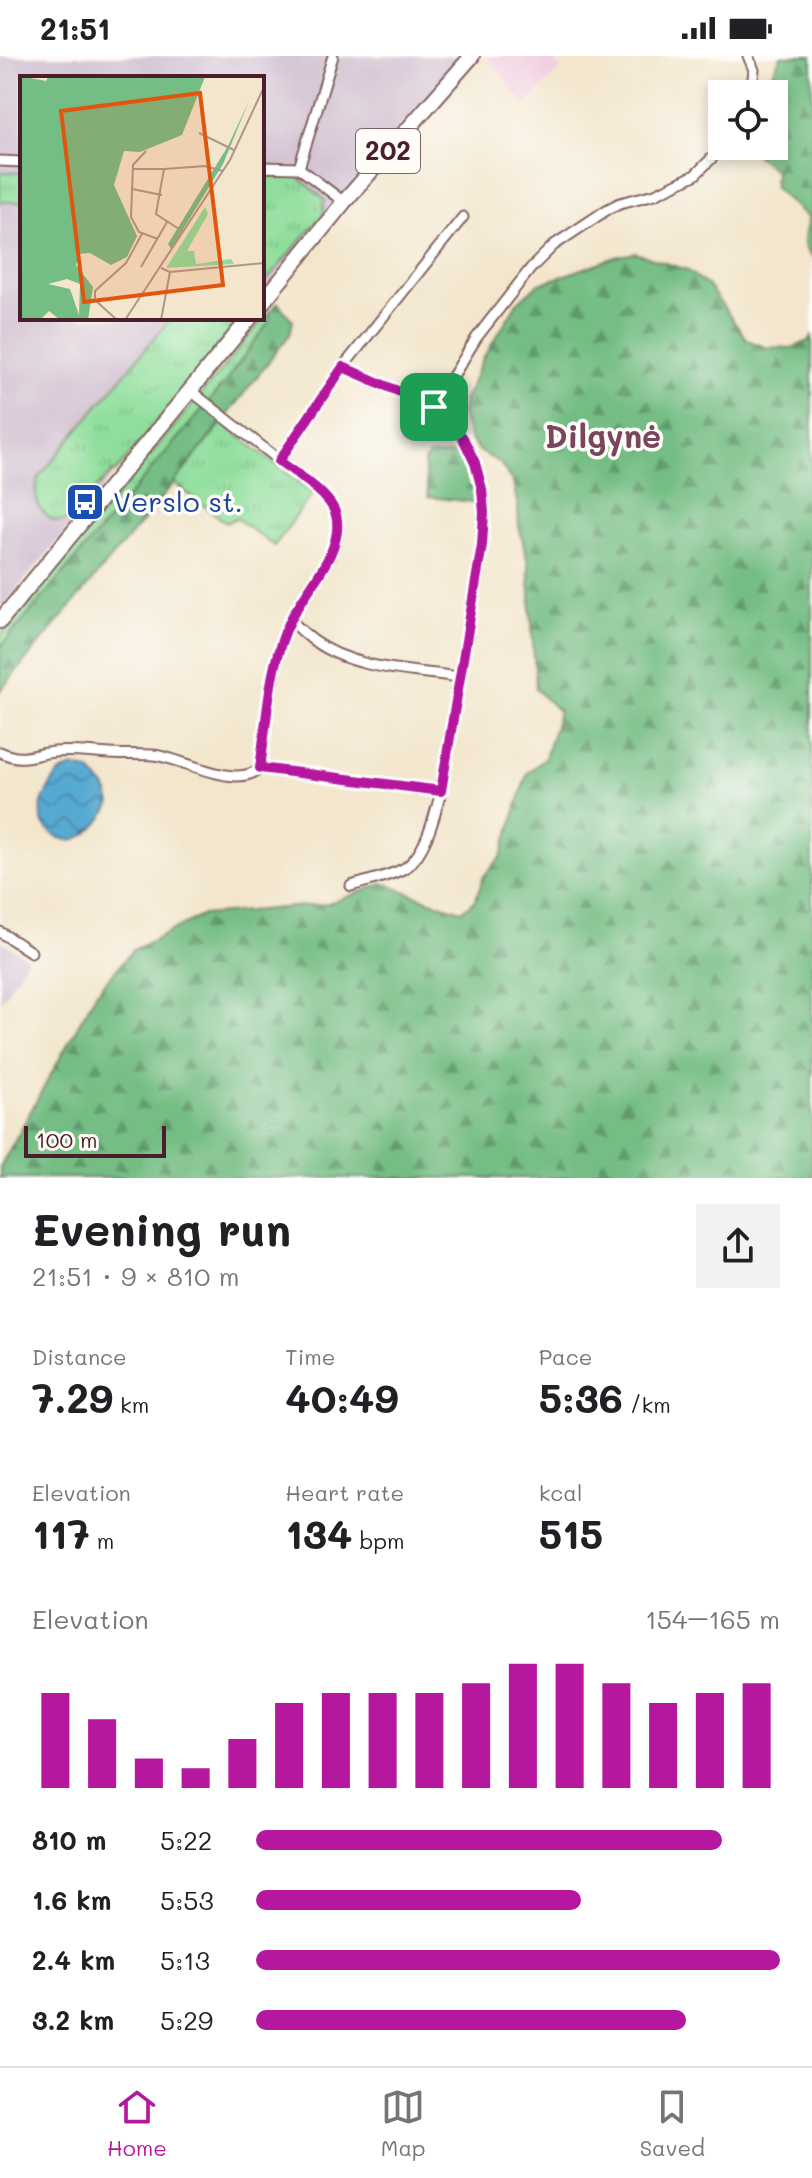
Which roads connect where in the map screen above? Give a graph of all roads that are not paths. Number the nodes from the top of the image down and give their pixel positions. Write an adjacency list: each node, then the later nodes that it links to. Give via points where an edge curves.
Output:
1 (333, 56): 9 (street)
2 (472, 56): 10 (main road, 202)
3 (748, 56): 4 (street)
4 (753, 80)
5 (710, 160): 16 (street, via 695,175 620,203 554,245 477,337)
6 (0, 161): 7 (street)
7 (20, 162)
8 (264, 167): 9 (street)
9 (299, 168): 10 (street)
10 (344, 202): 12 (main road, 202)
11 (463, 217): 14 (street)
12 (264, 301)
13 (248, 320): 15 (main road)
14 (343, 367): 16 (street); 17 (street)
15 (191, 391): 17 (street); 19 (main road)
16 (434, 407): 20 (street, via 463,438 482,489 482,545)
17 (279, 461): 18 (street, via 334,507 338,528 330,555)
18 (290, 620): 20 (street, via 343,656); 22 (street, via 278,653)
19 (0, 621)
20 (459, 677): 23 (street)
21 (0, 752): 22 (street, via 21,758 53,752 157,755 247,776)
22 (260, 768): 23 (street)
23 (441, 791): 24 (street, via 415,861)
24 (351, 886)
25 (0, 932): 26 (street)
26 (31, 952)

